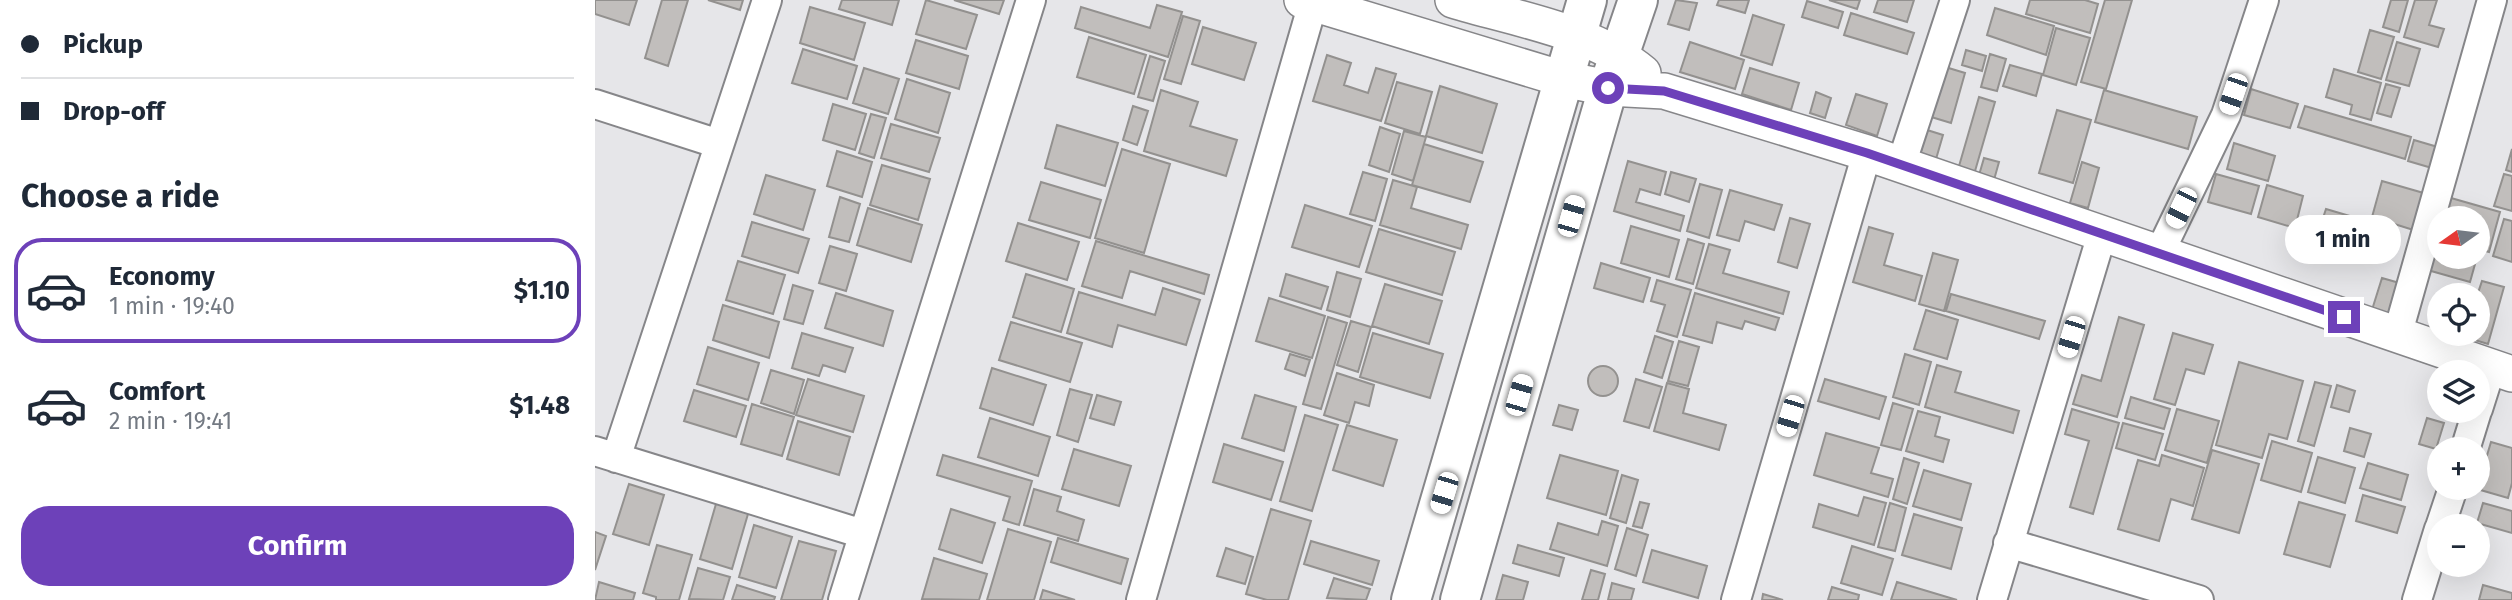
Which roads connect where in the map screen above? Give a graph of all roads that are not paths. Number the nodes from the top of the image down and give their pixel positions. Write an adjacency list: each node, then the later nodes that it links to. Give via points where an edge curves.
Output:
1 (767, 0): 14 (street)
2 (1031, 0): 23 (street)
3 (1453, 0): 10 (street)
4 (1587, 0): 10 (main road)
5 (1638, 0): 11 (main road)
6 (1955, 0): 16 (street)
7 (2264, 0): 18 (street, via 2226,115)
8 (2492, 0): 19 (street)
9 (1307, 2): 12 (street); 27 (street)
10 (1575, 37): 11 (street); 12 (main road)
11 (1614, 71): 12 (street); 15 (street, via 1664,91); 29 (main road)
12 (1563, 79): 28 (main road)
13 (595, 103): 14 (street)
14 (719, 144): 22 (street)
15 (1867, 153): 16 (street); 30 (street)
16 (1901, 165): 17 (street)
17 (2102, 234): 18 (street); 24 (street)
18 (2159, 254): 19 (street)
19 (2396, 336): 20 (street)
20 (2501, 371): 21 (street)
21 (2490, 390)
22 (605, 455): 23 (street)
23 (863, 534): 26 (street)
24 (2008, 543): 31 (street); 32 (street)
25 (2427, 569): 33 (street)
26 (843, 600)
27 (1141, 600)
28 (1411, 600)
29 (1460, 600)
30 (1735, 600)
31 (1991, 600)
32 (2199, 600)
33 (2417, 600)

